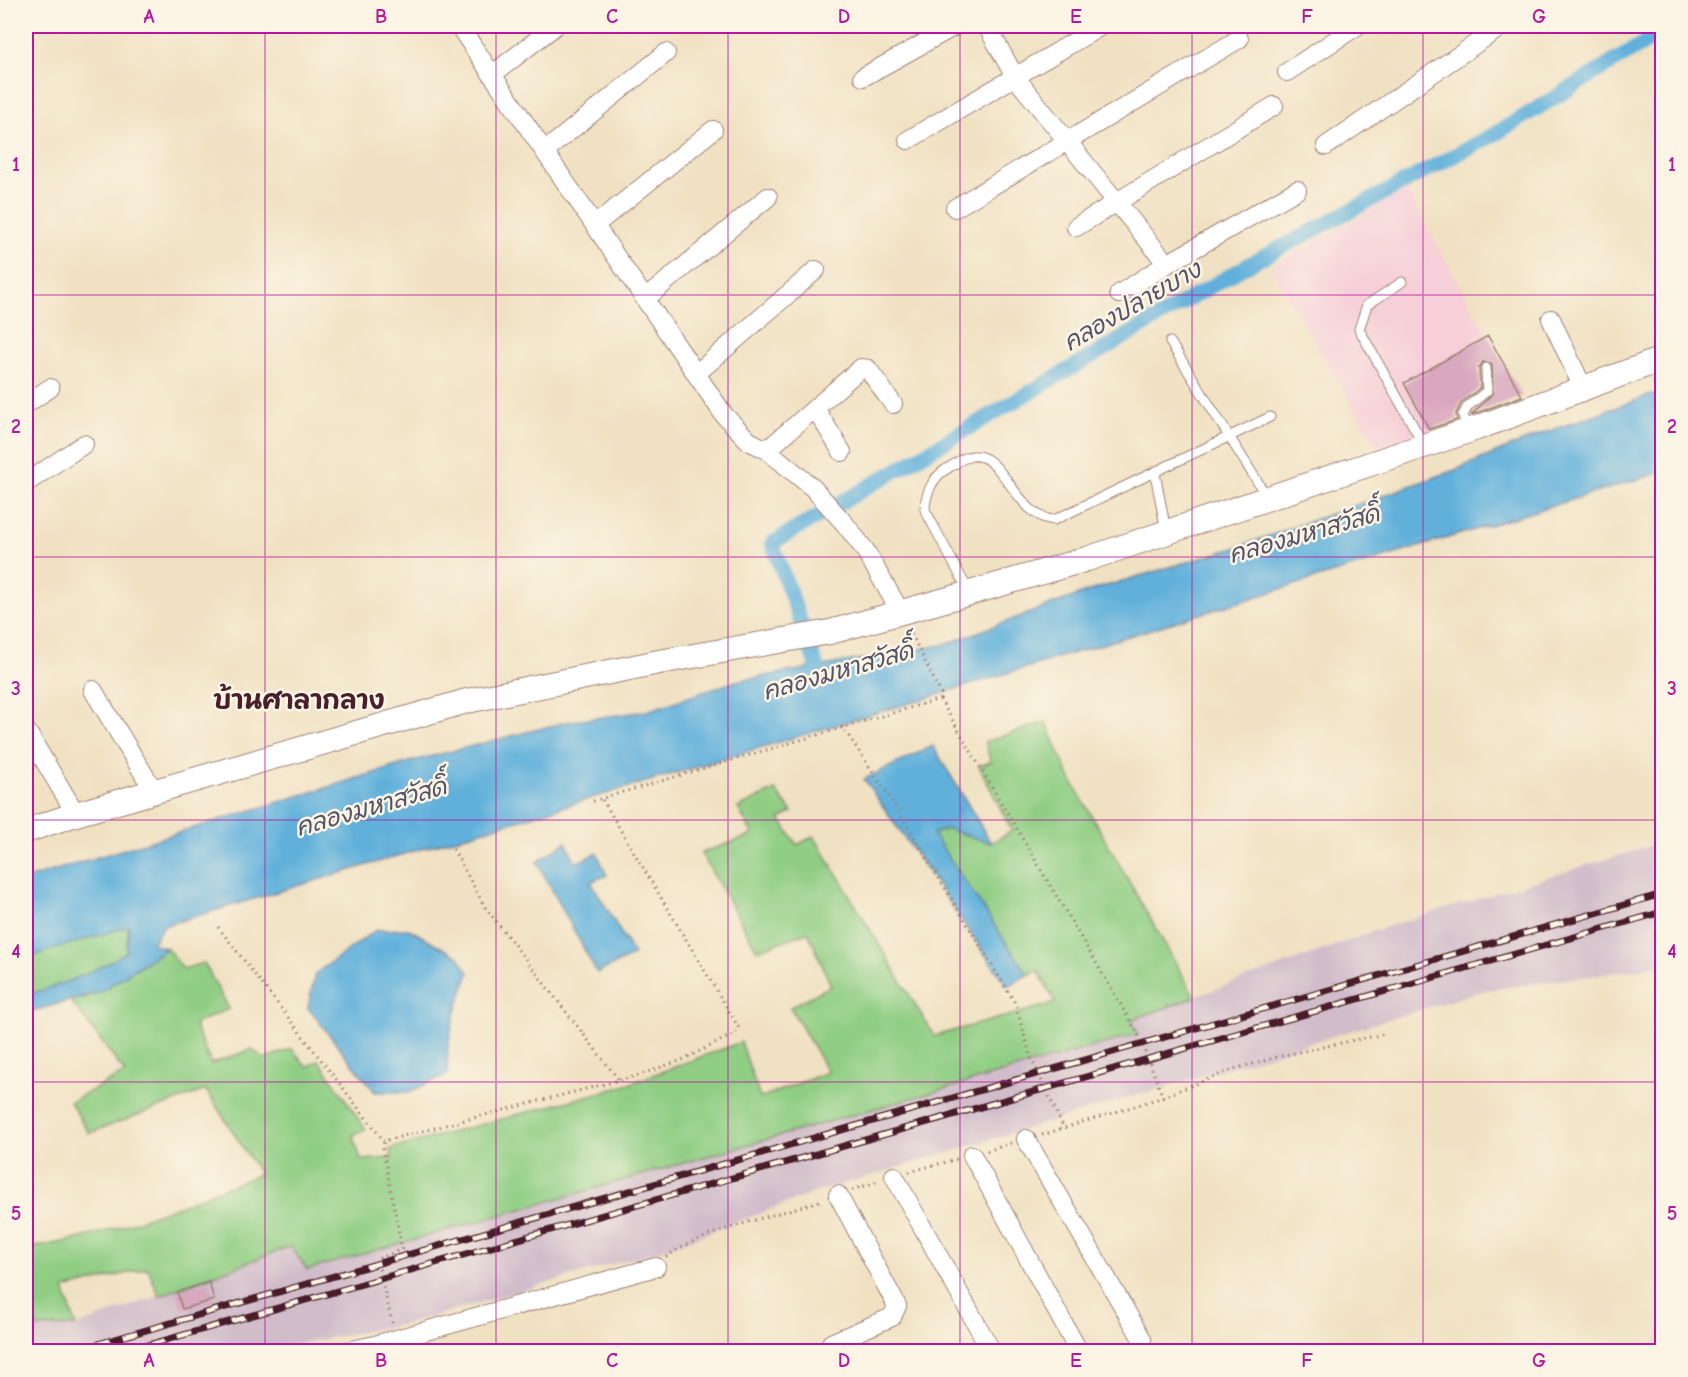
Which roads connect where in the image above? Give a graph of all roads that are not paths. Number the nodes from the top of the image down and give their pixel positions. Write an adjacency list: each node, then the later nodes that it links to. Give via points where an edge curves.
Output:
1 (459, 26): 11 (street)
2 (555, 26): 11 (street)
3 (955, 26): 12 (street)
4 (987, 26): 13 (street)
5 (1101, 26): 13 (street)
6 (1357, 26): 10 (street)
7 (1502, 26): 18 (street)
8 (1239, 39): 17 (street)
9 (666, 53): 19 (street)
10 (1287, 72)
11 (493, 74): 19 (street)
12 (862, 77)
13 (1015, 77): 16 (street); 17 (street)
14 (1274, 106): 22 (street)
15 (713, 130): 24 (street)
16 (908, 140)
17 (1066, 140): 22 (street); 23 (street)
18 (1326, 146)
19 (545, 151): 24 (street)
20 (1297, 190): 26 (street)
21 (768, 197): 30 (street)
22 (1116, 202): 25 (street); 26 (street)
23 (955, 208)
24 (595, 225): 30 (street)
25 (1076, 227)
26 (1167, 264): 29 (street)
27 (816, 270): 35 (street)
28 (1402, 282): 45 (lane, via 1366,305 1359,329)
29 (1119, 294)
30 (645, 299): 35 (street)
31 (1551, 319): 37 (street)
32 (1170, 342): 43 (lane)
33 (1662, 359): 37 (street)
34 (1486, 368): 42 (lane, via 1487,391 1463,415)
35 (696, 374): 46 (street, via 724,415 748,441)
36 (50, 388): 38 (street)
37 (1583, 388): 42 (street)
38 (26, 404)
39 (893, 404): 40 (street, via 864,367)
40 (815, 408): 46 (street); 47 (street)
41 (1270, 417): 43 (lane)
42 (1468, 430): 45 (street)
43 (1229, 437): 48 (lane); 50 (lane)
44 (84, 444): 49 (street)
45 (1424, 445): 50 (street)
46 (767, 450): 53 (street, via 813,488 845,524 865,550)
47 (842, 452)
48 (1155, 473): 51 (lane); 52 (lane, via 1054,520 1042,519 1022,503 1010,482 982,458 967,457 941,472 925,500 925,510)
49 (26, 483)
50 (1267, 497): 51 (street)
51 (1166, 531): 52 (street, via 1078,562)
52 (970, 593): 53 (street)
53 (901, 613): 56 (street, via 830,632 467,701)
54 (93, 690): 56 (street)
55 (26, 730): 57 (street)
56 (154, 791): 57 (street)
57 (76, 814): 58 (street)
58 (26, 831)
59 (1026, 1139): 64 (street)
60 (972, 1155): 67 (street)
61 (894, 1176): 69 (street)
62 (838, 1195): 66 (street, via 897,1306 892,1317)
63 (656, 1267): 65 (street)
64 (1142, 1339)
65 (402, 1343): 68 (street)
66 (831, 1343)
67 (1079, 1351)
68 (343, 1352)
69 (992, 1352)

